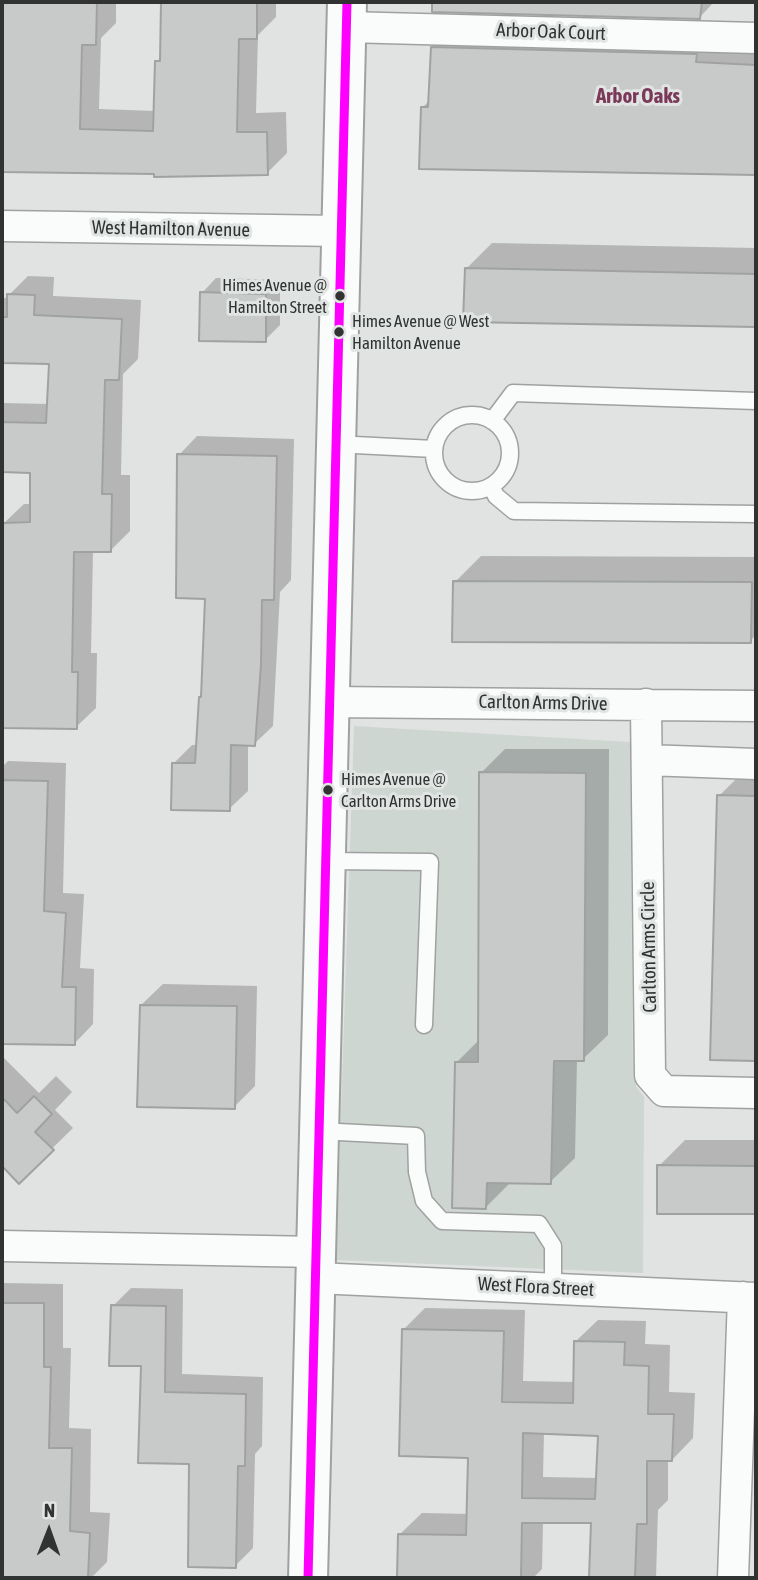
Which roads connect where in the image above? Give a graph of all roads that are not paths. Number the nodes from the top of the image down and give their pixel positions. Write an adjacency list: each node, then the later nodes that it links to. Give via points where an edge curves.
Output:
1 (347, 14): 2 (street, Arbor Oak Court); 4 (street)
2 (756, 38)
3 (2, 226): 4 (street, West Hamilton Avenue)
4 (340, 231): 7 (street)
5 (756, 401): 6 (lane, via 513,393)
6 (492, 421): 8 (lane, via 468,415 456,419 445,426); 9 (lane, via 502,430 510,454 502,477)
7 (335, 444): 8 (lane); 11 (street)
8 (434, 449): 9 (lane, via 434,461 447,482 469,491)
9 (491, 486): 10 (lane, via 514,510)
10 (756, 514)
11 (329, 702): 12 (street, Carlton Arms Drive); 16 (street)
12 (646, 704): 13 (street, Carlton Arms Drive); 14 (street, Carlton Arms Circle)
13 (756, 706)
14 (647, 761): 15 (street); 18 (street, Carlton Arms Circle, via 650,1075 664,1091)
15 (756, 764)
16 (325, 861): 17 (lane, via 430,862); 19 (street)
17 (424, 1024)
18 (756, 1093)
19 (319, 1130): 21 (street); 22 (lane, via 416,1136 424,1201 442,1221 539,1224 552,1246)
20 (2, 1246): 21 (street, West Flora Street)
21 (317, 1265): 22 (street, West Flora Street); 24 (street)
22 (553, 1287): 23 (street, West Flora Street)
23 (749, 1298): 25 (street)
24 (308, 1578)
25 (733, 1578)

